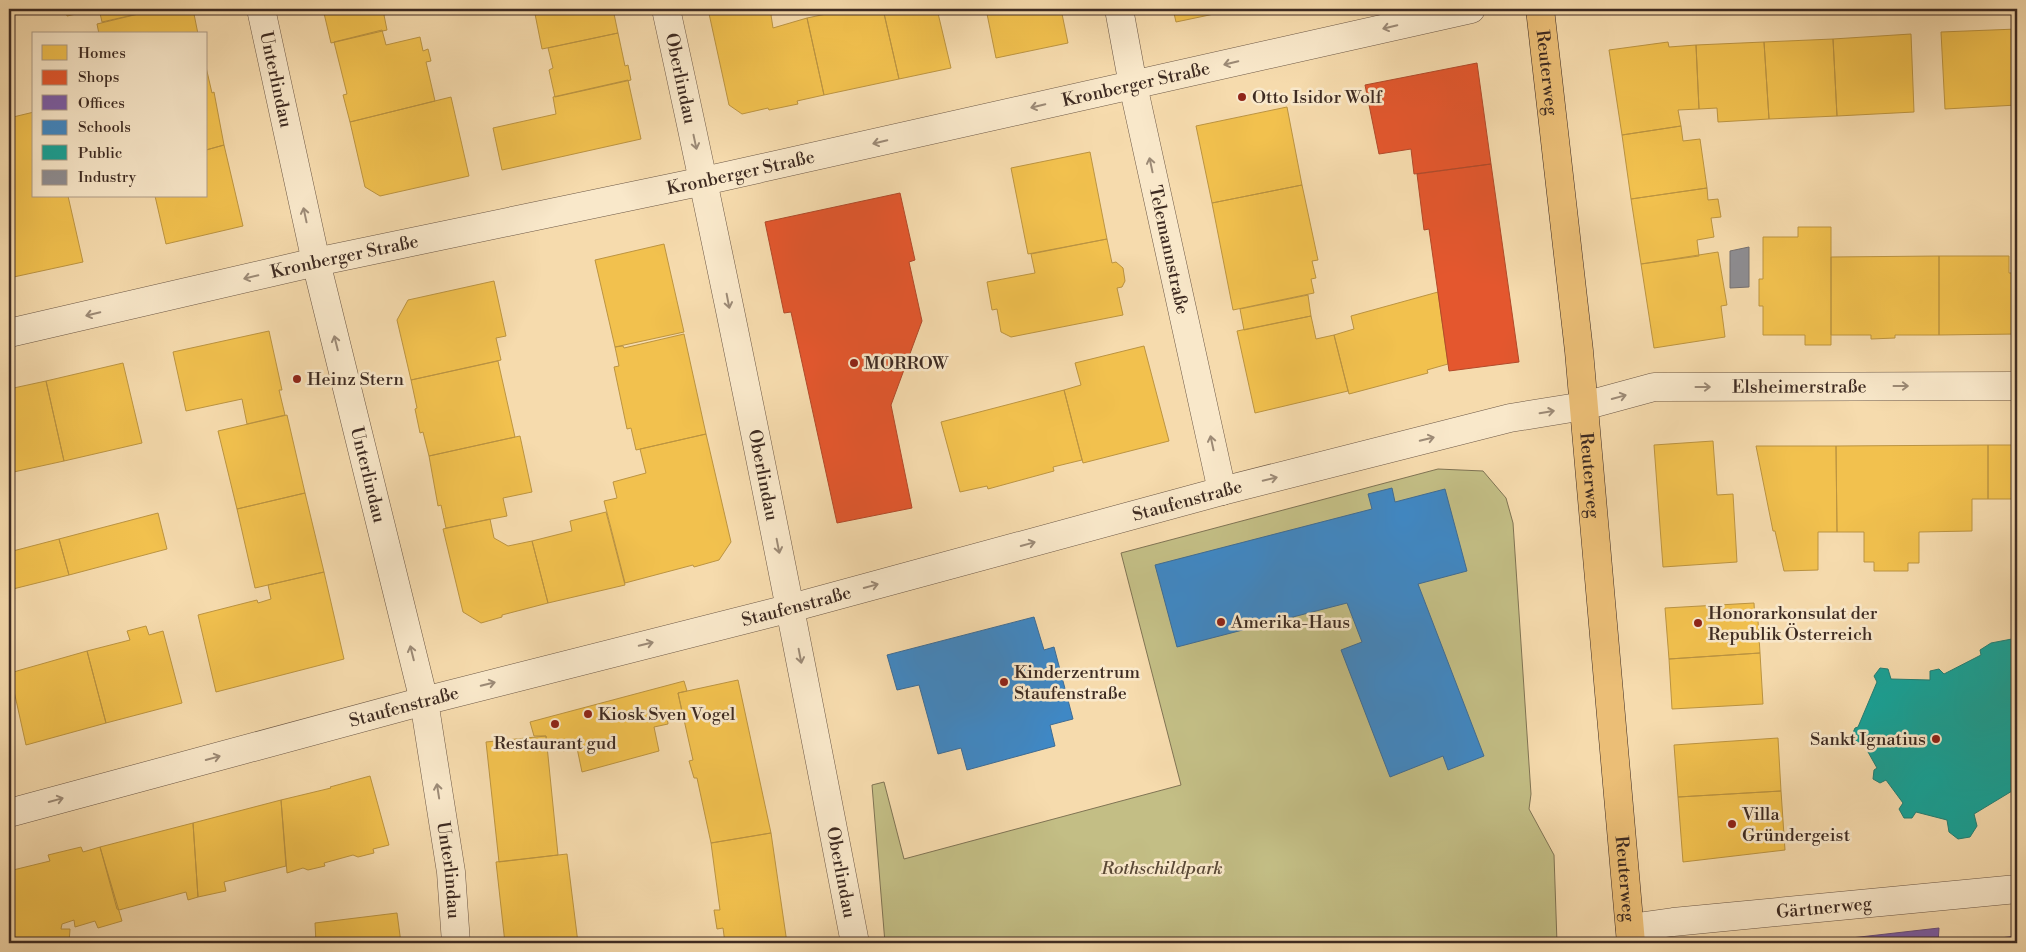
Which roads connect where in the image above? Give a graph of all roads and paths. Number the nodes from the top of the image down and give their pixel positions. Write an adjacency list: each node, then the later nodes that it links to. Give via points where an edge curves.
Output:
1 (261, 9): 8 (street, Unterlindau, one-way to 1)
2 (666, 9): 7 (street, Oberlindau, one-way to 7)
3 (1119, 9): 6 (street, Telemannstraße)
4 (1471, 9): 6 (street, Kronberger Straße, one-way to 6)
5 (1540, 9): 11 (main road, Reuterweg)
6 (1133, 85): 7 (street, Kronberger Straße, one-way to 7); 12 (street, Telemannstraße, one-way to 6)
7 (704, 181): 8 (street, Kronberger Straße); 13 (street, Oberlindau, one-way to 13)
8 (316, 262): 9 (street, Kronberger Straße, one-way to 9); 14 (street, Unterlindau, one-way to 8)
9 (9, 333)
10 (2017, 386): 11 (street, Elsheimerstraße, one-way to 10, via 1654,388)
11 (1584, 406): 12 (street, Staufenstraße, one-way to 11, via 1510,418); 17 (main road, Reuterweg)
12 (1222, 491): 13 (street, Staufenstraße, one-way to 12)
13 (790, 608): 14 (street, Staufenstraße, one-way to 13); 19 (street, Oberlindau, one-way to 19)
14 (424, 701): 15 (street, Staufenstraße, one-way to 14); 18 (street, Unterlindau, one-way to 14, via 450,872)
15 (9, 813)
16 (2017, 889): 17 (street, Gärtnerweg, via 1673,922)
17 (1630, 936)
18 (456, 943)
19 (855, 943)

